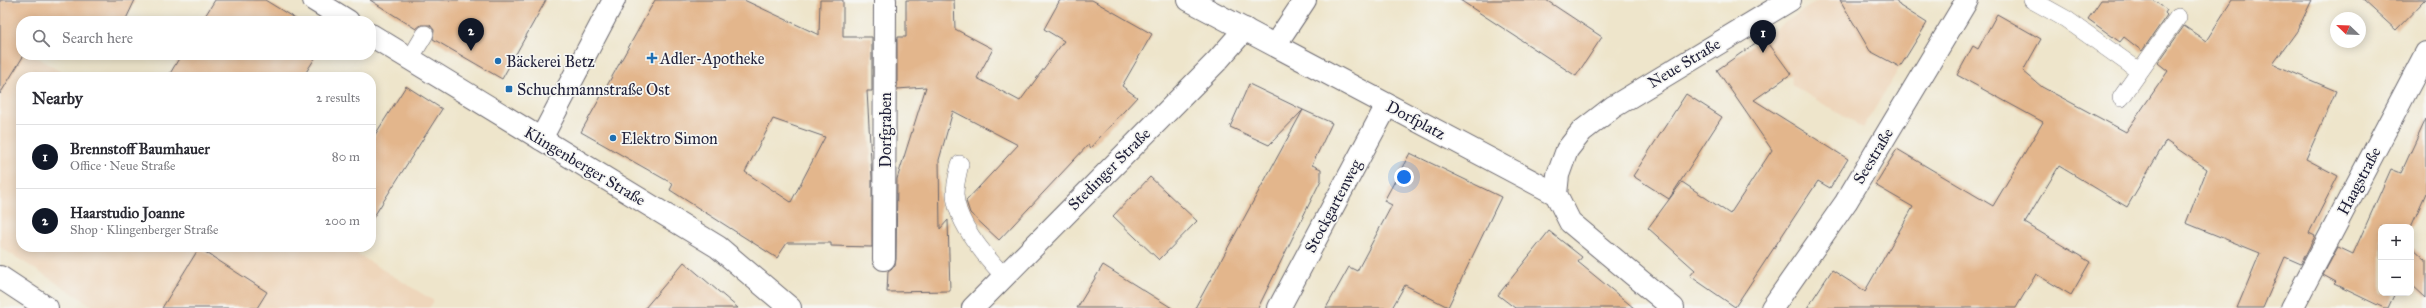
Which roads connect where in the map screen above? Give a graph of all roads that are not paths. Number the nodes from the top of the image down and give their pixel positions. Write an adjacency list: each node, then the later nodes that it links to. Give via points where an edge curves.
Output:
1 (314, 0): 9 (street)
2 (614, 0): 20 (street)
3 (885, 0): 23 (street, Dorfgraben)
4 (1189, 0): 11 (street, Dorfplatz)
5 (1305, 0): 14 (street)
6 (1790, 0): 22 (street, Neue Straße, via 1649,84 1582,131 1567,150 1558,175)
7 (1967, 0): 31 (street, Seestraße, via 1846,202)
8 (2032, 0): 17 (lane, via 2066,19)
9 (340, 16)
10 (2178, 17): 17 (lane)
11 (1245, 29): 14 (street, Dorfplatz); 24 (street, Stedinger Straße, via 1217,61)
12 (425, 34): 16 (lane)
13 (376, 38): 16 (street, Klingenberger Straße)
14 (1275, 45): 19 (street, Dorfplatz)
15 (2426, 53): 32 (street, Haagstraße)
16 (410, 59): 20 (street, Klingenberger Straße)
17 (2139, 71): 18 (lane)
18 (2121, 98)
19 (1388, 105): 22 (street, Dorfplatz); 29 (street, Stockgartenweg)
20 (541, 139): 27 (street, Klingenberger Straße, via 718,247)
21 (960, 164): 24 (lane, via 955,195 964,222 980,250)
22 (1556, 194): 30 (street, via 1570,222)
23 (884, 259)
24 (1003, 275): 28 (street, Stedinger Straße)
25 (0, 278): 26 (street)
26 (48, 308)
27 (790, 308)
28 (973, 308)
29 (1279, 308)
30 (1673, 308)
31 (1772, 308)
32 (2292, 308)

